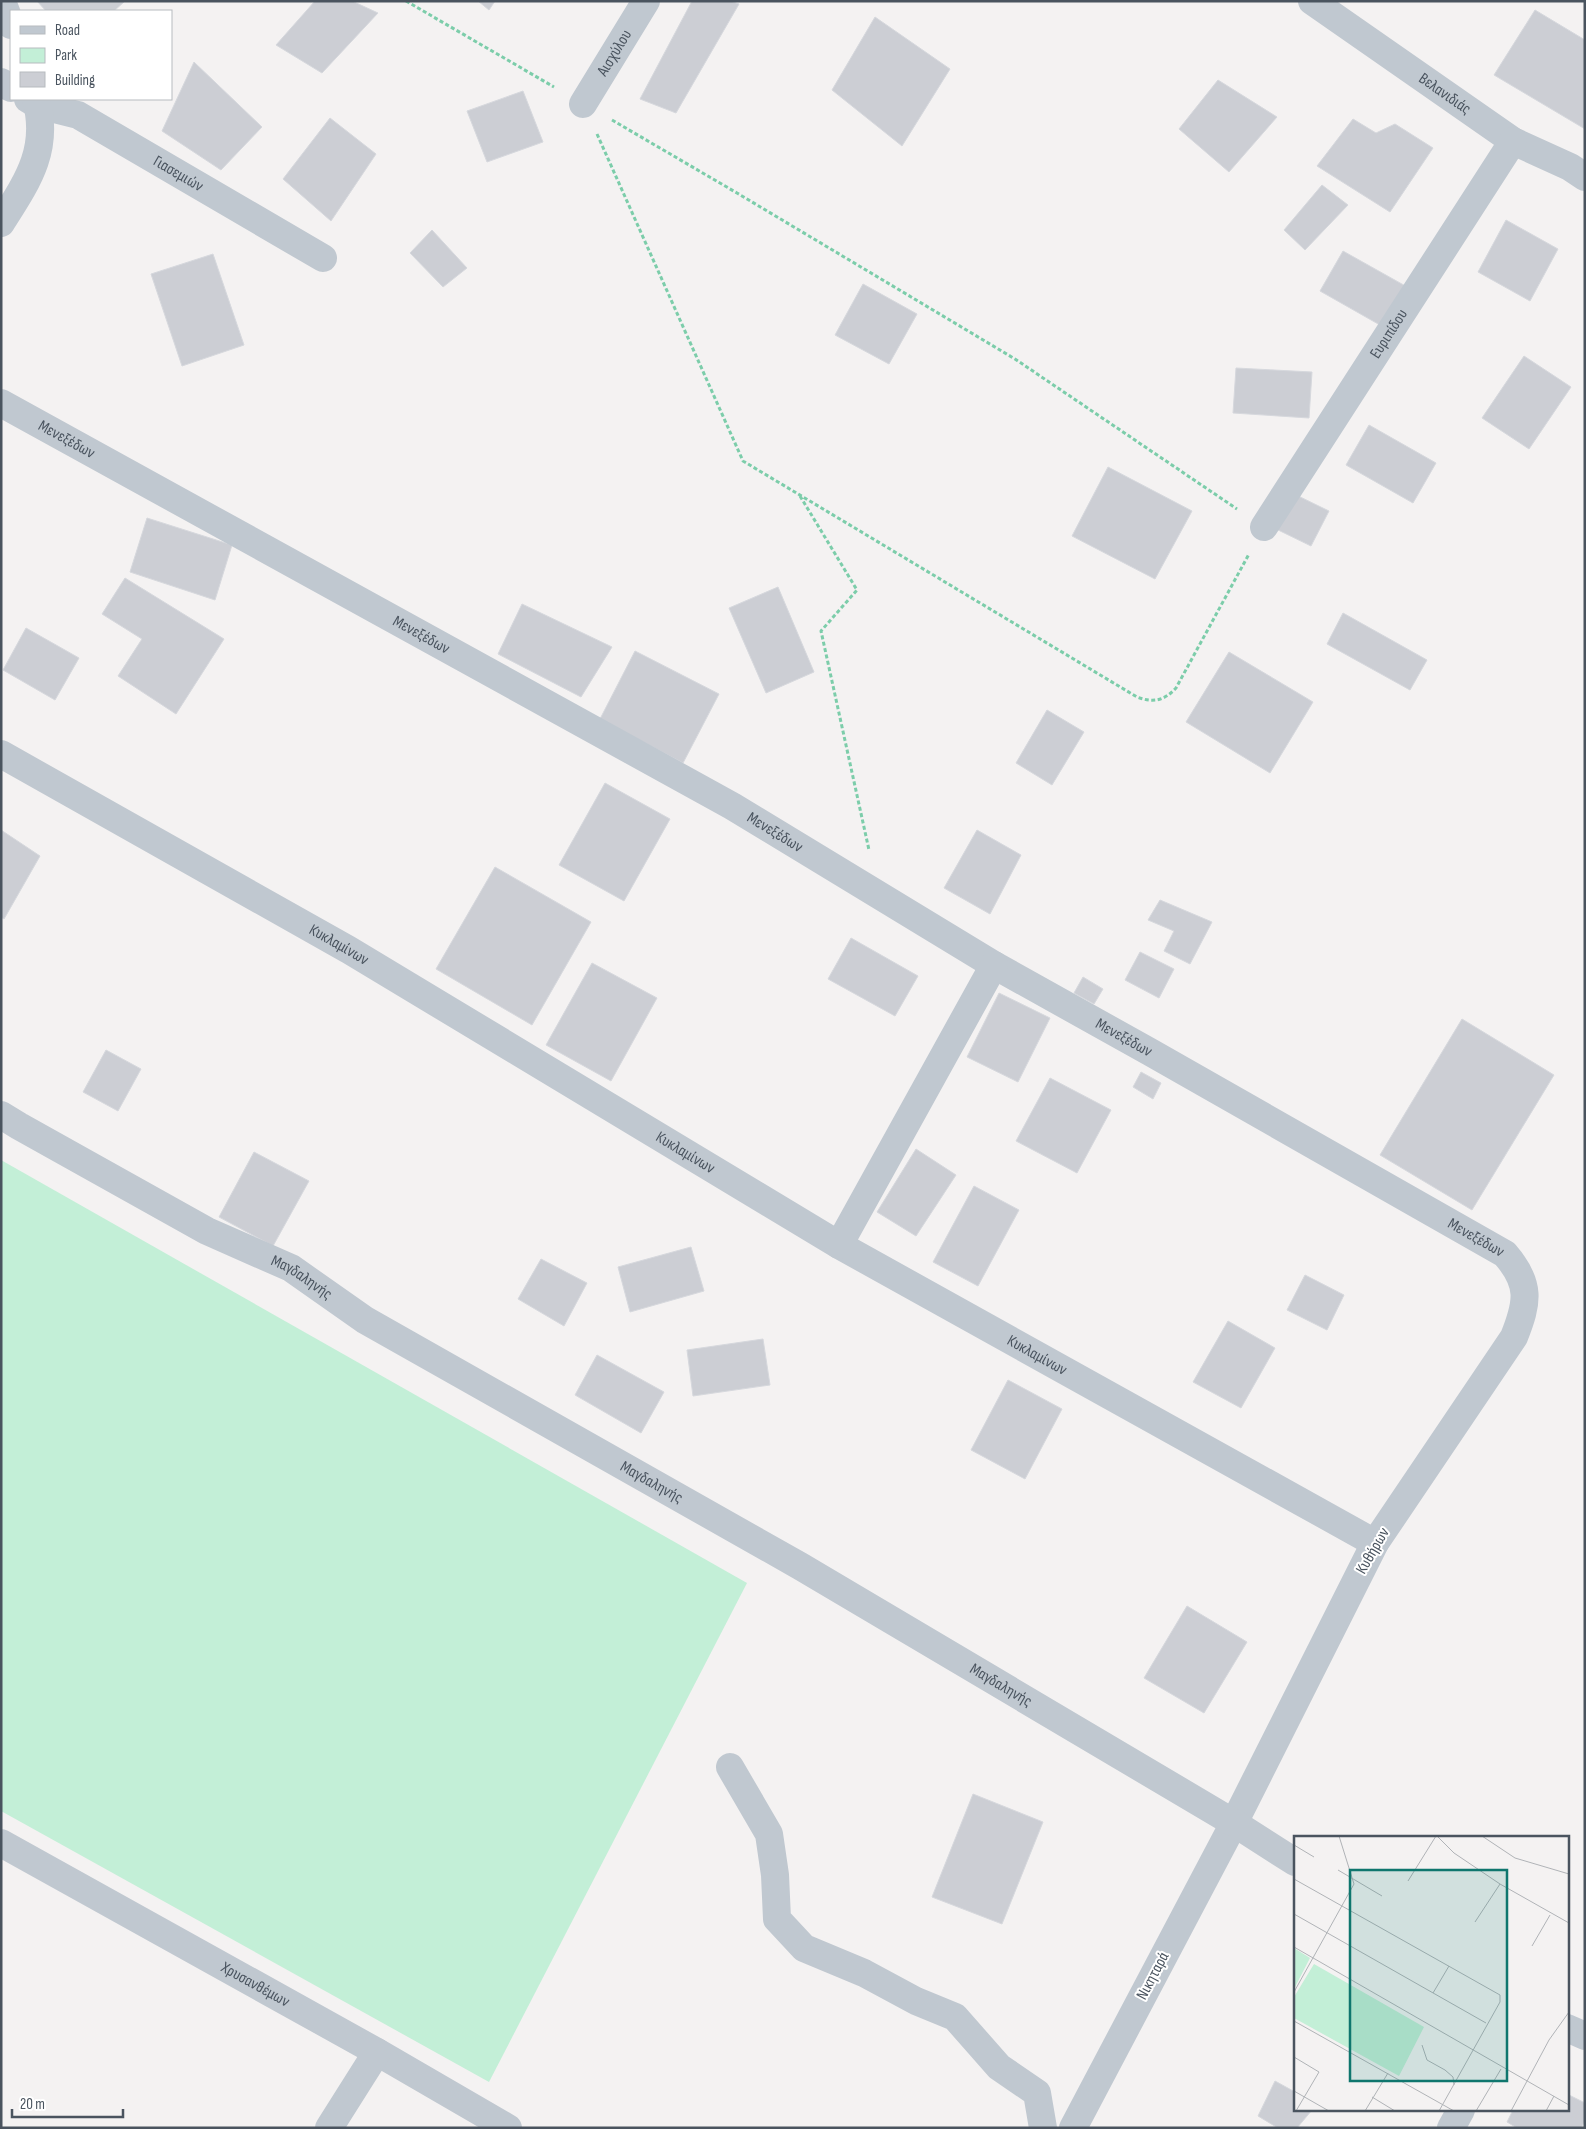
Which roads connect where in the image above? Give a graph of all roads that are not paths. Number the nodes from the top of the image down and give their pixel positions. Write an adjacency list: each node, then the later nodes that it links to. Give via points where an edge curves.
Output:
1 (2, 1): 4 (street)
2 (646, 1): 6 (street, Αισχύλου)
3 (1312, 1): 7 (street, Βελανιδιάς)
4 (10, 22)
5 (34, 101): 9 (street, via 42,140 28,181); 10 (street, Γιασεμιών, via 78,115)
6 (583, 104)
7 (1513, 141): 8 (street, Βελανιδιάς); 12 (street, Ευριπίδου)
8 (1585, 177)
9 (1, 223)
10 (323, 258)
11 (1, 403): 14 (street, Μενεξέδων, via 732,806)
12 (1264, 527)
13 (1, 754): 16 (street, Κυκλαμίνων, via 349,950)
14 (994, 965): 16 (street); 17 (street, Μενεξέδων, via 1505,1254 1516,1267)
15 (1, 1114): 20 (street, Μαγδαληνής, via 208,1231 291,1268 365,1320 800,1566)
16 (839, 1245): 18 (street, Κυκλαμίνων)
17 (1525, 1289): 18 (street, Κυθήρων, via 1524,1311 1514,1337)
18 (1375, 1544): 20 (street, Κυθήρων)
19 (730, 1767): 29 (street, via 769,1834 775,1875 776,1919 804,1948 956,2017 1000,2067 1037,2093)
20 (1234, 1823): 22 (street, Μαγδαληνής); 30 (street, Νικηταρά)
21 (1, 1843): 25 (street, Χρυσανθέμων)
22 (1294, 1861)
23 (1568, 2028): 24 (street)
24 (1585, 2036)
25 (377, 2052): 27 (street); 28 (street, Χρυσανθέμων)
26 (1461, 2112): 31 (street)
27 (329, 2128)
28 (508, 2128)
29 (1043, 2128)
30 (1073, 2128)
31 (1451, 2128)

